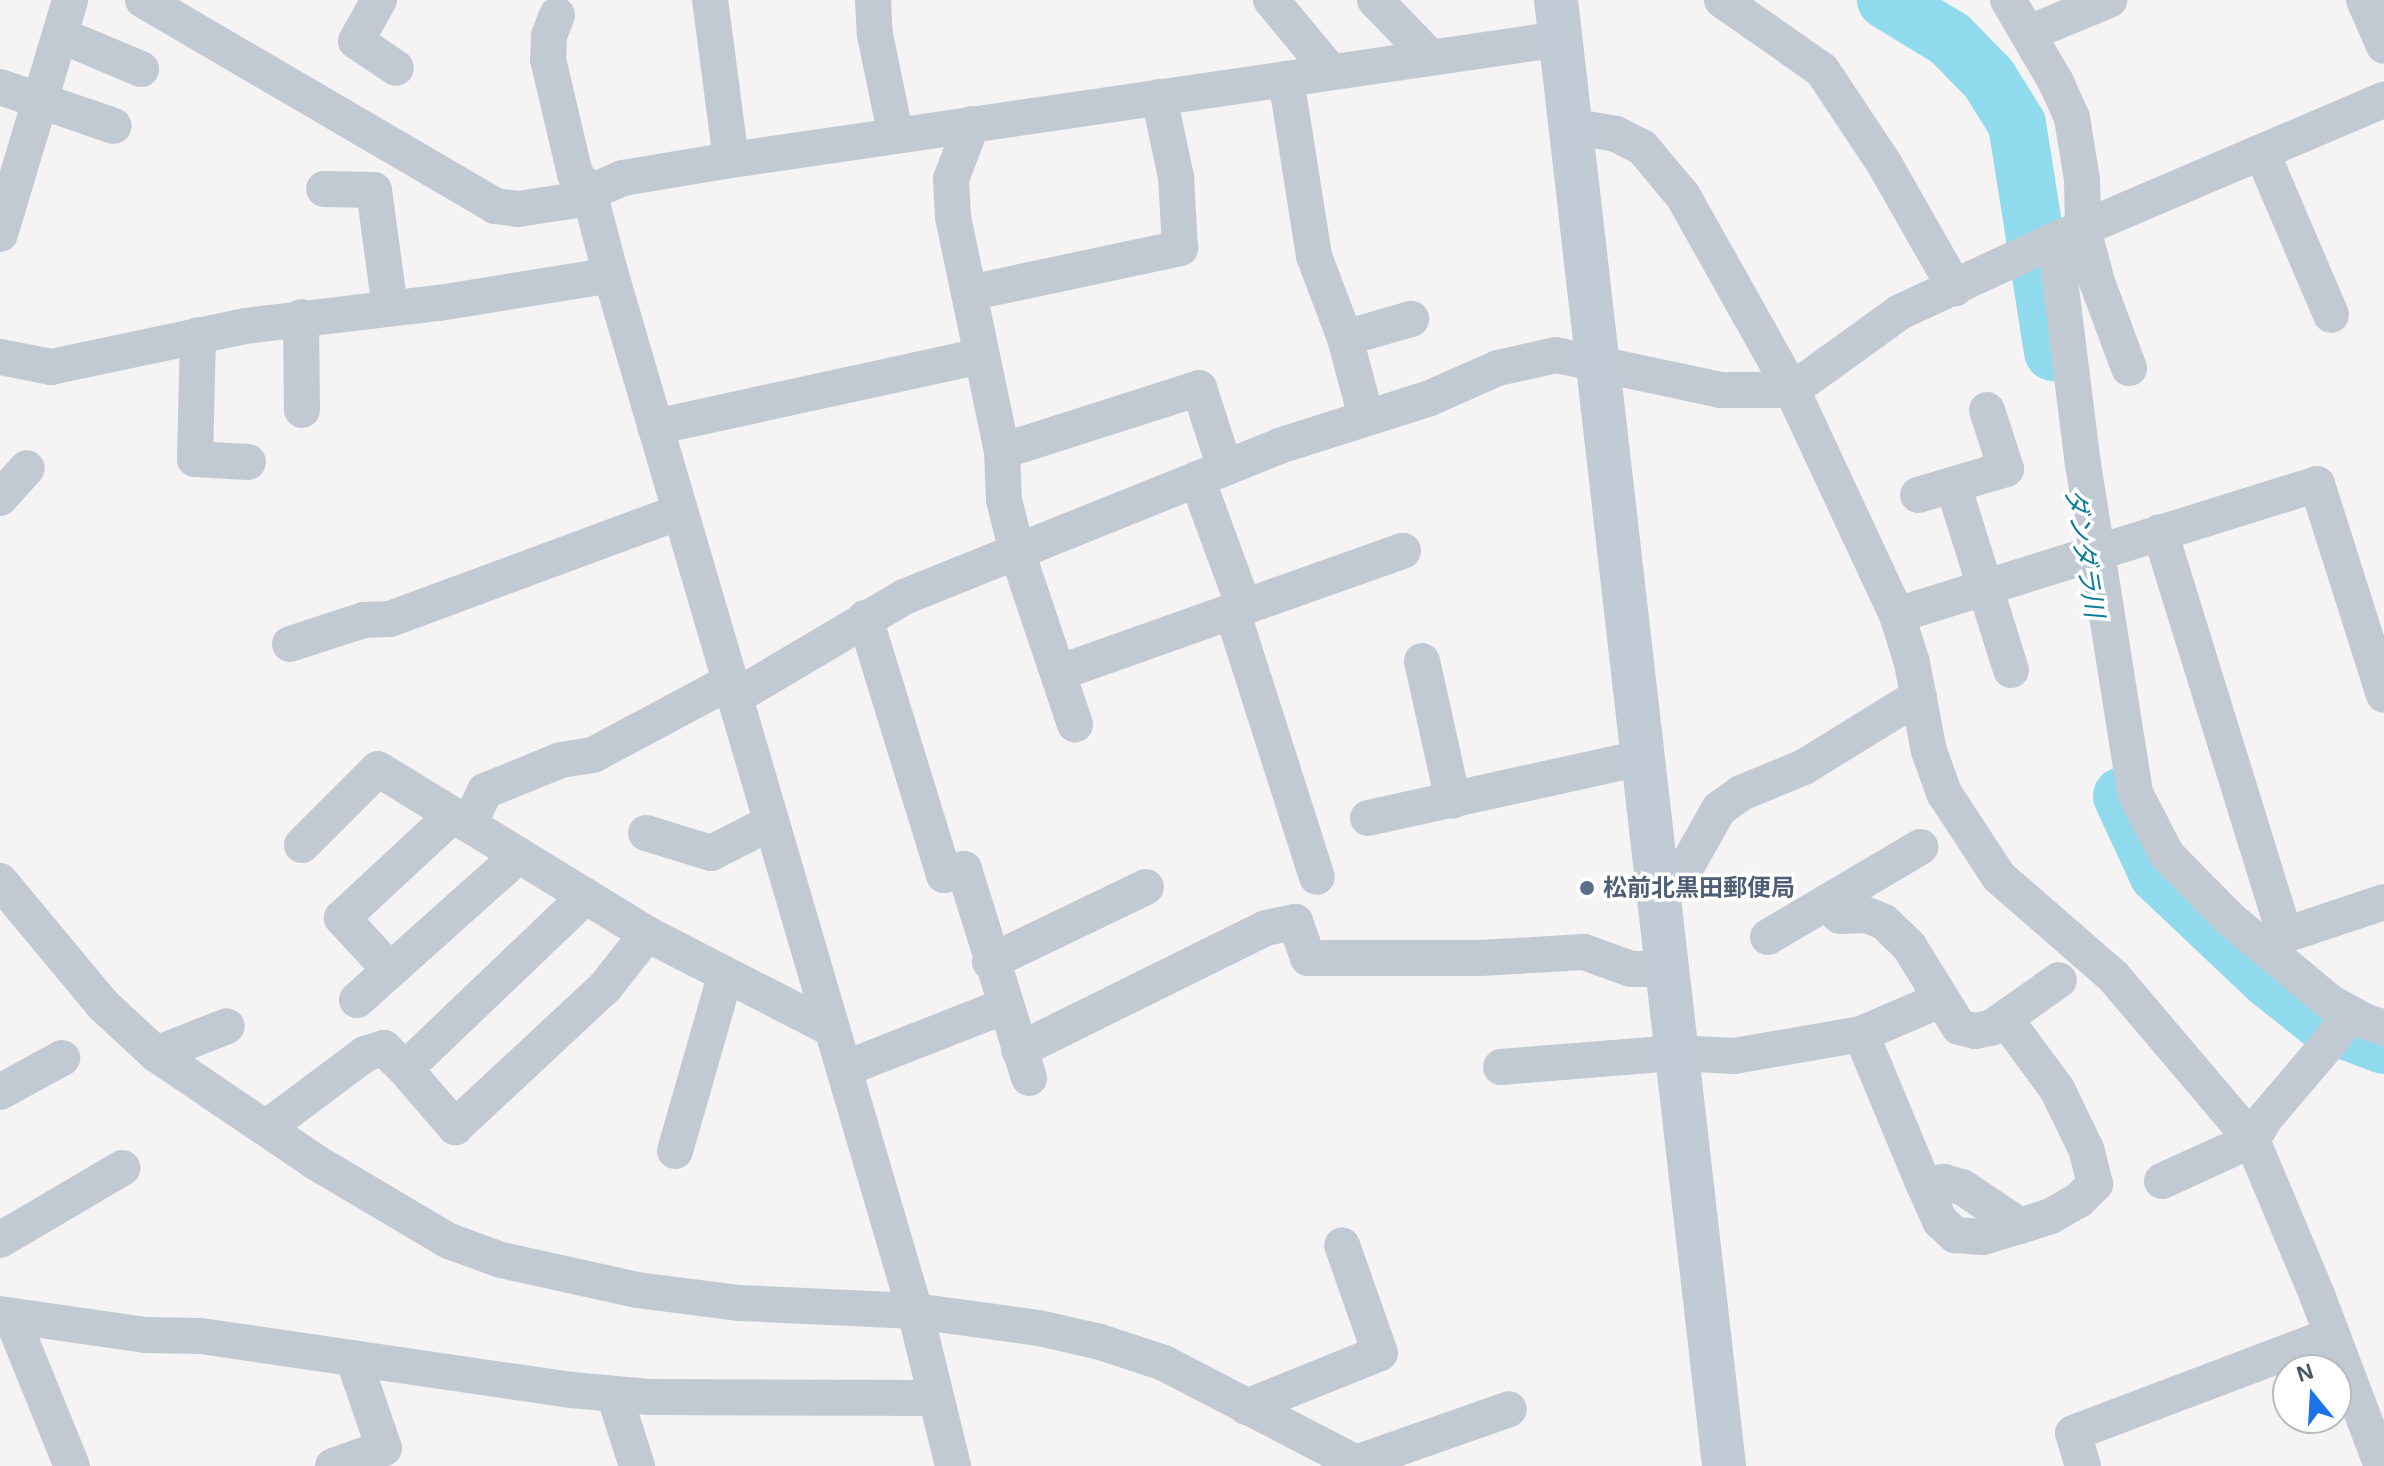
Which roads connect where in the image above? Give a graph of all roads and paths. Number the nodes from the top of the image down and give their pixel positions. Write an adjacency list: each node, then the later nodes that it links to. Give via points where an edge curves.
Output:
1 (70, 0): 15 (street)
2 (143, 0): 33 (street, via 495,206 544,206)
3 (379, 0): 18 (street, via 356,41)
4 (710, 0): 31 (street)
5 (873, 0): 29 (street)
6 (1271, 0): 20 (street)
7 (1375, 0): 17 (street)
8 (1722, 0): 37 (street, via 1822,70 1885,165)
9 (2008, 0): 14 (street)
10 (2109, 0): 14 (street)
11 (2364, 0): 16 (street)
12 (557, 15): 33 (street, via 548,59 575,174)
13 (1558, 19): 17 (street); 28 (street)
14 (2029, 33): 35 (street, via 2072,118 2082,180)
15 (60, 35): 19 (street); 24 (street)
16 (2384, 46)
17 (1430, 57): 20 (street)
18 (396, 68)
19 (141, 69)
20 (1331, 72): 21 (street)
21 (1286, 79): 23 (street); 44 (street, via 1314,256)
22 (0, 87): 24 (street)
23 (1159, 97): 26 (street); 38 (street, via 1176,177 1180,248)
24 (40, 99): 27 (street); 34 (street)
25 (2384, 100): 30 (street)
26 (972, 124): 29 (street); 38 (street, via 951,179)
27 (114, 126)
28 (1570, 126): 47 (street); 49 (street, via 1616,134 1642,147 1665,170)
29 (896, 136): 31 (street)
30 (2262, 153): 35 (street); 40 (street)
31 (731, 160): 33 (street, via 623,178)
32 (324, 189): 39 (street, via 374,190)
33 (589, 192): 36 (street)
34 (0, 234)
35 (2069, 234): 37 (street); 48 (street, via 2097,282); 64 (street, via 2083,464)
36 (611, 275): 39 (street); 53 (street)
37 (1955, 288): 49 (street, via 1900,312)
38 (969, 293): 45 (street)
39 (390, 308): 41 (street)
40 (2331, 315)
41 (301, 317): 43 (street); 50 (street)
42 (1411, 319): 44 (street)
43 (198, 335): 46 (street, via 51,367); 55 (street, via 195,459)
44 (1345, 338): 52 (street)
45 (980, 356): 53 (street); 54 (street)
46 (0, 357)
47 (1597, 366): 49 (street, via 1720,390); 52 (street, via 1556,355 1532,359); 78 (street)
48 (2129, 368)
49 (1792, 390): 68 (street)
50 (302, 410)
51 (1987, 410): 58 (street, via 2006,469)
52 (1366, 417): 57 (street)
53 (655, 427): 61 (street)
54 (1002, 451): 57 (street, via 1199,388); 65 (street, via 1004,500)
55 (248, 462)
56 (27, 468): 60 (street)
57 (1211, 474): 65 (street); 67 (street)
58 (1953, 485): 59 (street); 66 (street)
59 (1918, 495)
60 (0, 498)
61 (680, 512): 70 (street, via 390,619 364,620); 74 (street)
62 (2160, 532): 64 (street); 75 (street, via 2317,484); 92 (street, via 2285,935)
63 (1403, 551): 67 (street)
64 (2098, 551): 66 (street); 105 (street, via 2135,793 2167,855)
65 (1017, 552): 69 (street); 73 (street)
66 (1985, 587): 68 (street); 72 (street)
67 (1238, 609): 73 (street); 87 (street)
68 (1897, 615): 76 (street)
69 (865, 618): 74 (street); 96 (street, via 944,875 964,869)
70 (290, 644)
71 (1422, 661): 79 (street)
72 (2011, 670)
73 (1058, 673): 77 (street)
74 (732, 689): 81 (street, via 593,755 561,760 485,791); 82 (street)
75 (2384, 695)
76 (1919, 696): 89 (street, via 1804,767 1741,793 1719,809 1689,862); 118 (street, via 1929,751 1944,793 1999,877 2113,976)
77 (1075, 724)
78 (1642, 758): 79 (street); 89 (street)
79 (1453, 801): 80 (street)
80 (1368, 818)
81 (461, 820): 84 (street, via 378,769); 86 (street); 98 (street, via 342,918)
82 (772, 822): 83 (street, via 711,853); 108 (street)
83 (646, 833)
84 (302, 845)
85 (1920, 847): 93 (street)
86 (519, 855): 91 (street); 98 (street)
87 (1301, 860)
88 (0, 881): 111 (street, via 102,1004)
89 (1656, 881): 97 (street)
90 (1146, 887): 96 (street)
91 (586, 896): 94 (street); 114 (street)
92 (2384, 902)
93 (1826, 903): 95 (street); 102 (street, via 1840,916 1867,915 1884,922 1909,946)
94 (647, 934): 99 (street); 114 (street, via 606,986 455,1127)
95 (1768, 937)
96 (990, 962): 103 (street)
97 (1666, 969): 103 (street, via 1631,969 1584,952 1308,958 1295,922 1266,928 1024,1064); 110 (street)
98 (390, 970): 101 (street)
99 (725, 977): 108 (street); 119 (street)
100 (2059, 980): 104 (street)
101 (357, 1000)
102 (1940, 1000): 104 (street, via 1959,1027 1975,1031); 109 (street)
103 (1005, 1006): 115 (street)
104 (2006, 1020): 109 (street, via 2057,1089 2086,1149 2095,1184 2065,1208 2020,1226 1962,1187 1944,1182 1924,1185)
105 (2343, 1023): 107 (street); 118 (street)
106 (227, 1026): 111 (street)
107 (2384, 1028)
108 (832, 1029): 115 (street)
109 (1861, 1034): 110 (street, via 1734,1056)
110 (1676, 1053): 113 (street); 137 (street)
111 (156, 1054): 117 (street)
112 (62, 1058): 116 (street)
113 (1501, 1067)
114 (405, 1069): 117 (street, via 384,1048 365,1054)
115 (844, 1069): 125 (street)
116 (0, 1092)
117 (266, 1128): 125 (street, via 449,1241 501,1260 583,1280 710,1299)
118 (2252, 1140): 121 (street); 126 (street)
119 (675, 1151)
120 (122, 1168): 122 (street)
121 (2162, 1181)
122 (0, 1240)
123 (1342, 1245): 130 (street, via 1380,1353)
124 (5, 1315): 127 (street); 134 (street)
125 (917, 1319): 128 (street); 130 (street, via 1039,1328 1100,1342 1164,1363)
126 (2332, 1335): 138 (street, via 2073,1433); 139 (street)
127 (353, 1358): 129 (street); 132 (street, via 384,1448)
128 (934, 1392): 129 (street); 136 (street)
129 (614, 1394): 135 (street)
130 (1246, 1407): 133 (street)
131 (1509, 1409): 133 (street)
132 (337, 1465)
133 (1359, 1465)
134 (72, 1466)
135 (637, 1466)
136 (953, 1466)
137 (1724, 1466)
138 (2083, 1466)
139 (2382, 1466)

